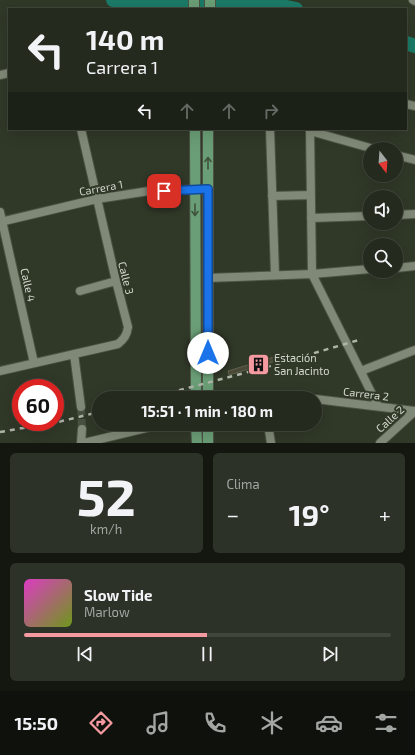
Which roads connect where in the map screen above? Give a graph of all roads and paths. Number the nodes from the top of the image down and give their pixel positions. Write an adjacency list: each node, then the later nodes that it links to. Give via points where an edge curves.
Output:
1 (81, 130): 13 (street, Calle 3)
2 (195, 130): 10 (main road)
3 (208, 130): 9 (main road, one-way to 3)
4 (270, 130): 12 (street)
5 (310, 130): 6 (street); 11 (street)
6 (363, 146)
7 (403, 157): 8 (street)
8 (415, 160)
9 (208, 189): 10 (street, Carrera 1); 25 (main road)
10 (195, 190): 13 (street, Carrera 1, via 149,191); 33 (main road, one-way to 33)
11 (311, 195): 12 (street); 18 (street)
12 (272, 196): 23 (street)
13 (96, 199): 19 (street, Carrera 1); 26 (street, Calle 3)
14 (0, 212): 19 (street, Calle 4)
15 (415, 214): 16 (street)
16 (403, 215)
17 (363, 216): 18 (street)
18 (311, 218): 24 (street)
19 (1, 222): 30 (street, Calle 4)
20 (415, 266): 21 (street)
21 (403, 267)
22 (363, 270): 24 (street)
23 (275, 274): 24 (street); 25 (street)
24 (312, 274): 32 (street)
25 (207, 278): 34 (main road)
26 (116, 281): 27 (street); 29 (street, Calle 3, via 128,327 127,334 118,344)
27 (80, 291)
28 (415, 350): 32 (street)
29 (74, 354): 30 (street, Calle 3); 37 (street)
30 (34, 362): 31 (street, Calle 3)
31 (0, 370)
32 (361, 371): 36 (street)
33 (196, 391)
34 (208, 391)
35 (322, 400): 36 (street, Carrera 2)
36 (378, 406): 38 (street, Carrera 2)
37 (81, 407)
38 (415, 411): 49 (street, Calle 2)
39 (82, 429): 44 (street)
40 (134, 431): 45 (street)
41 (196, 431): 46 (main road)
42 (208, 431): 47 (main road)
43 (269, 431): 48 (street)
44 (81, 443)
45 (84, 443)
46 (197, 443)
47 (208, 443)
48 (271, 443)
49 (380, 443)

